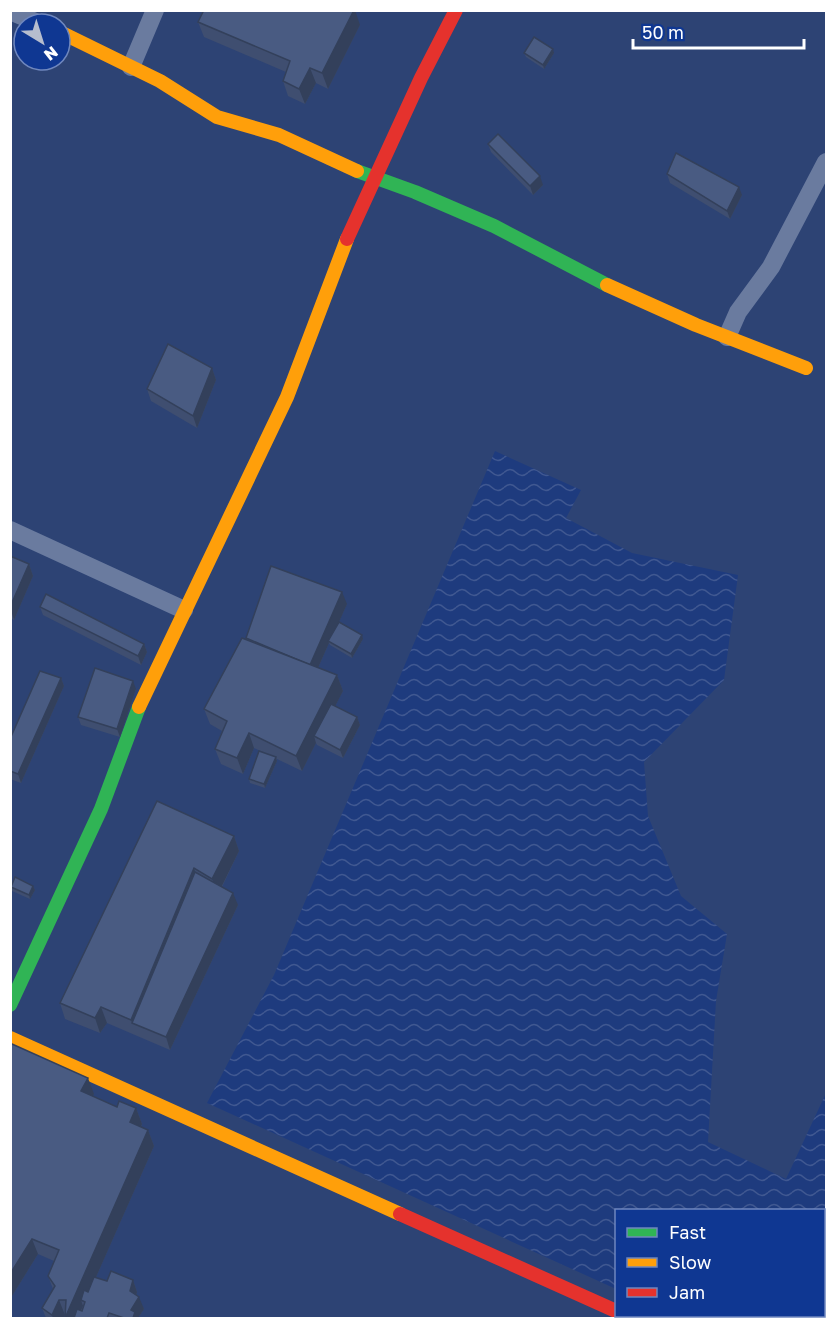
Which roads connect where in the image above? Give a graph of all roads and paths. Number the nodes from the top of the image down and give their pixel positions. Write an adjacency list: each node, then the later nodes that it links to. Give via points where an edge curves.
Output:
1 (156, 10): 4 (street)
2 (456, 10): 6 (street)
3 (72, 38): 4 (street)
4 (131, 67): 6 (street, via 217,117 279,135)
5 (826, 162): 7 (street, via 771,267 738,312)
6 (376, 180): 7 (street, via 494,226 607,285); 10 (street, via 336,263 287,397)
7 (727, 337): 8 (street)
8 (806, 368)
9 (10, 530): 10 (street)
10 (184, 610): 11 (street, via 144,694 101,810)
11 (10, 1005)
12 (10, 1038): 13 (street)
13 (615, 1311)

